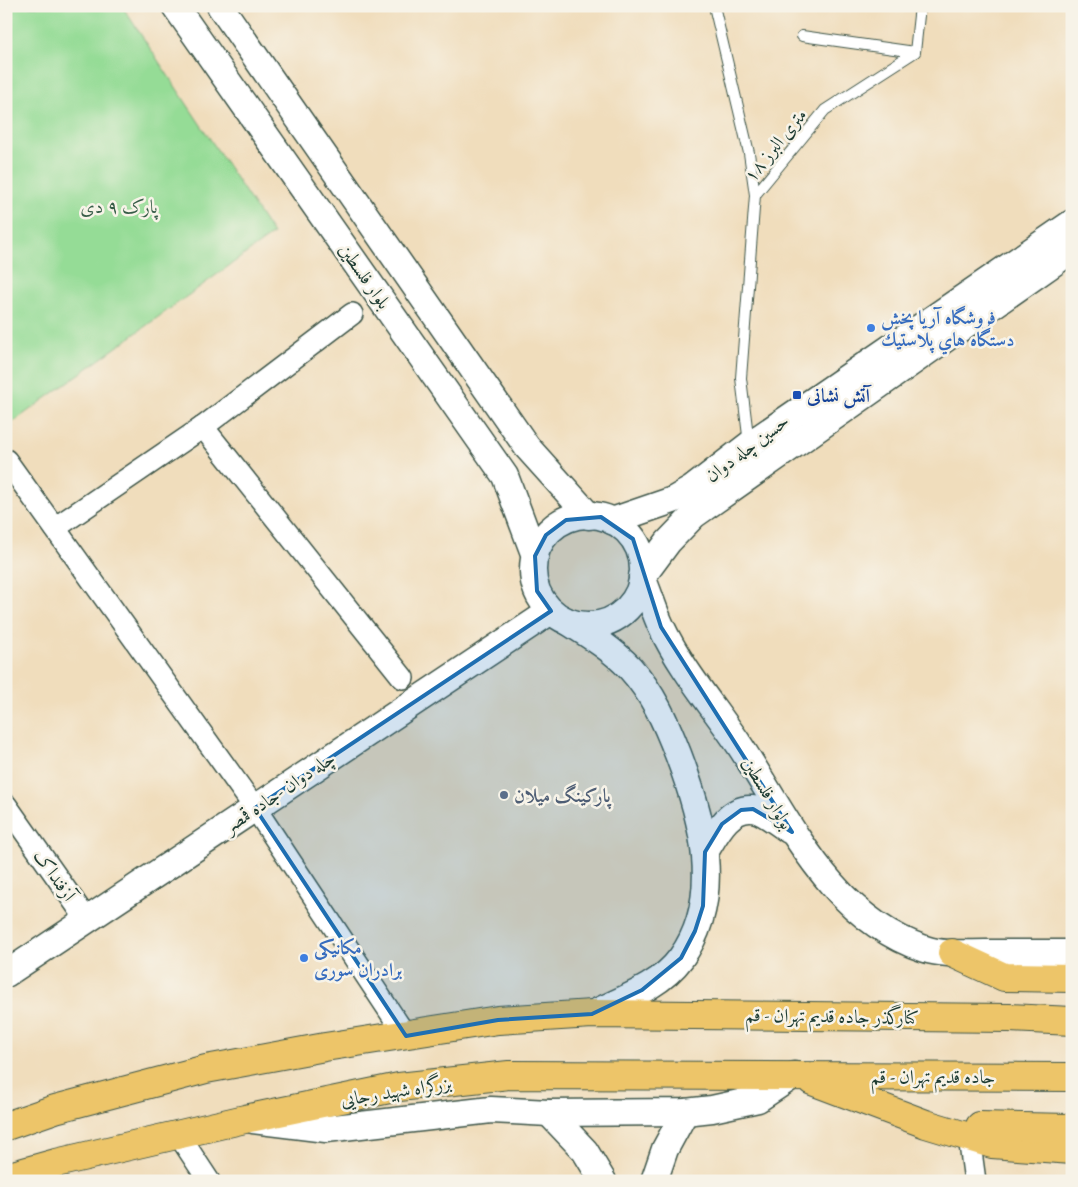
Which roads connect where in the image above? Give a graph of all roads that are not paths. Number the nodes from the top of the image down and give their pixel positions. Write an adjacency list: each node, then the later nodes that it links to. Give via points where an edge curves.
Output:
1 (175, 6): 8 (street, بلوار فلسطین)
2 (220, 6): 7 (street, بلوار فلسطین)
3 (714, 6): 9 (lane, via 749,153)
4 (920, 6): 6 (lane)
5 (802, 36): 6 (lane)
6 (915, 52): 9 (lane, ۱۸ متری البرز, via 825,110)
7 (255, 56): 8 (street); 17 (street, بلوار فلسطین, via 527,447)
8 (228, 82): 19 (street, بلوار فلسطین, via 505,476)
9 (755, 195): 14 (lane, ۱۸ متری البرز, via 741,378)
10 (1072, 223): 14 (street, حسین چله دوان)
11 (1072, 250): 16 (street, حسین چله دوان)
12 (352, 314): 13 (street)
13 (203, 427): 18 (street); 22 (street)
14 (749, 444): 16 (street); 17 (street, حسین چله دوان, via 713,474 673,500)
15 (6, 460): 18 (street)
16 (762, 468): 20 (street, حسین چله دوان, via 694,515 668,542)
17 (601, 518): 19 (street, via 577,516 555,526 539,544); 20 (street, via 623,529 636,544)
18 (55, 528): 24 (street)
19 (535, 556): 21 (street, via 533,568 537,591)
20 (642, 577): 21 (street, via 634,600 616,618 592,625); 25 (street, بولوار فلسطین, via 661,627)
21 (559, 616): 24 (street, چله دوان -جاده قمصر); 26 (street, via 603,644 630,668 662,713 701,823)
22 (403, 678)
23 (6, 805): 27 (street, آزفنداک)
24 (255, 808): 27 (street, چله دوان -جاده قمصر); 34 (street)
25 (792, 832): 26 (street, via 753,809 742,810 722,824); 28 (street, بولوار فلسطین, via 841,895 870,919 925,949)
26 (705, 852): 32 (street, via 703,906 681,958 663,977)
27 (87, 920): 30 (street, چله دوان -جاده قمصر)
28 (951, 953): 29 (street, بولوار فلسطین); 31 (highway, via 1004,978)
29 (1072, 953)
30 (6, 974)
31 (1072, 978)
32 (592, 1014): 33 (highway, کنارگذر جاده قدیم تهران - قم); 34 (highway, via 498,1020)
33 (1072, 1021)
34 (406, 1036): 41 (highway, via 206,1069 55,1109)
35 (794, 1075): 36 (highway, جاده قدیم تهران - قم); 37 (street, via 758,1099); 39 (highway, بزرگراه شهید رجایی, via 509,1075 399,1087); 40 (highway)
36 (1072, 1077)
37 (685, 1112): 38 (street); 49 (street, via 665,1149)
38 (549, 1113): 39 (street, via 491,1110 326,1129); 48 (street, via 585,1152)
39 (245, 1119): 43 (highway, بزرگراه شهید رجایی)
40 (926, 1124): 42 (highway); 44 (highway)
41 (6, 1126)
42 (1072, 1128)
43 (178, 1134): 46 (highway, بزرگراه شهید رجایی); 47 (street)
44 (969, 1137): 45 (highway, via 992,1144); 50 (street)
45 (1072, 1150)
46 (6, 1177)
47 (210, 1181)
48 (602, 1181)
49 (654, 1181)
50 (976, 1181)

